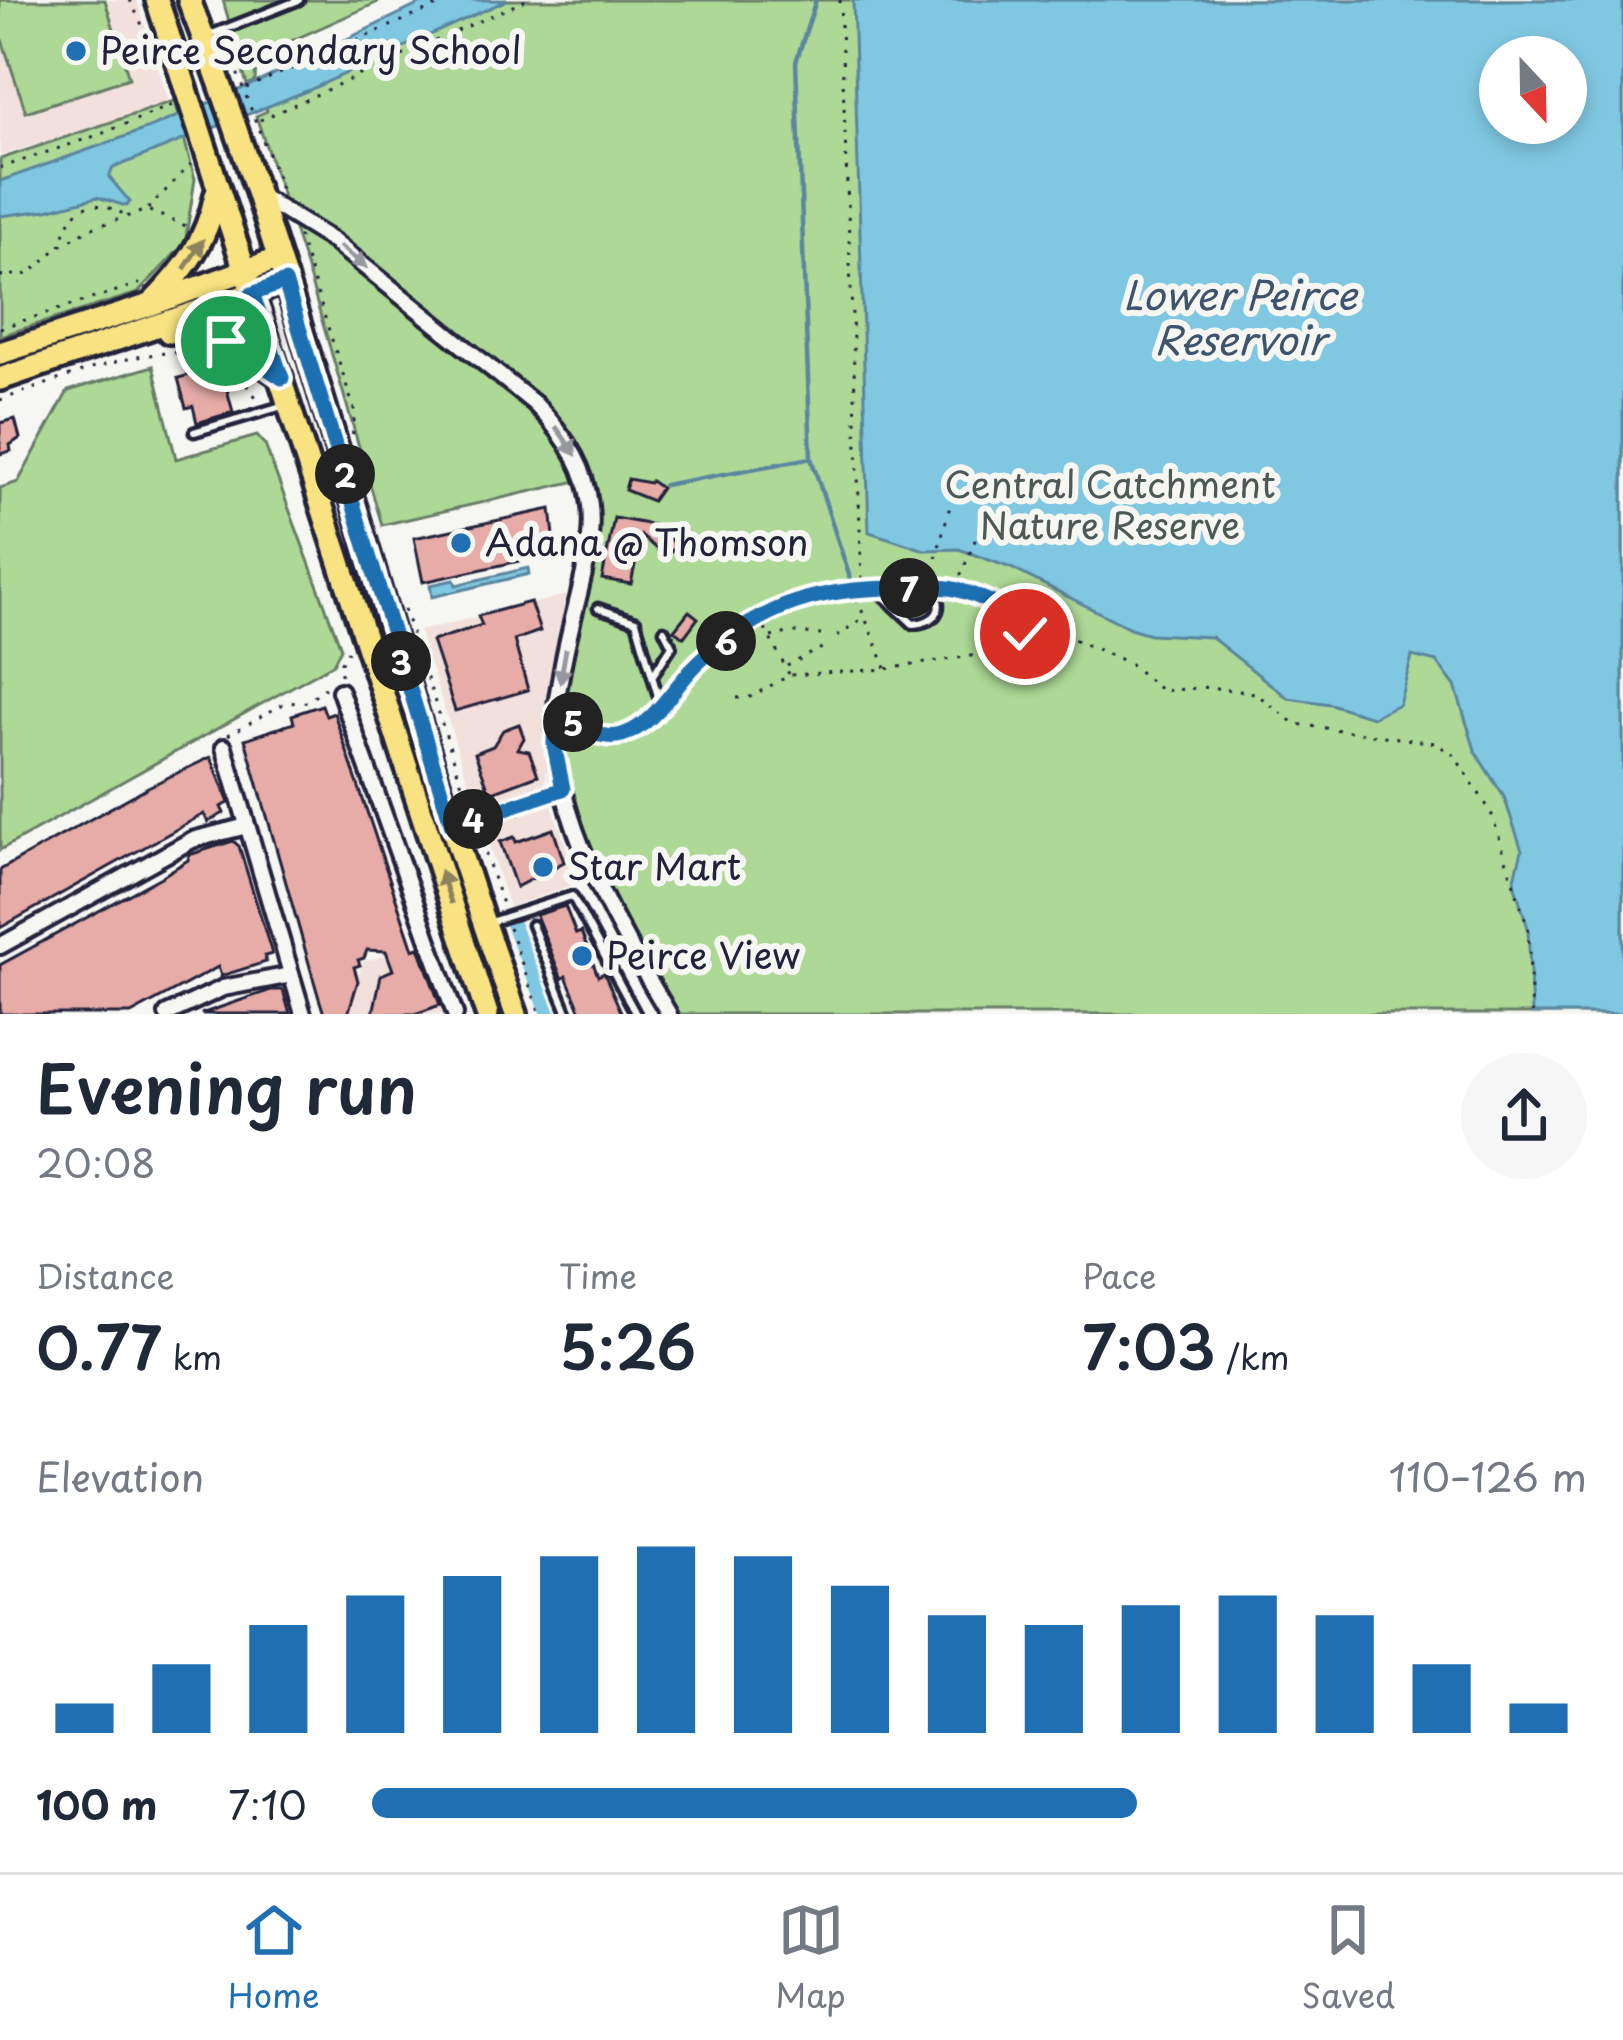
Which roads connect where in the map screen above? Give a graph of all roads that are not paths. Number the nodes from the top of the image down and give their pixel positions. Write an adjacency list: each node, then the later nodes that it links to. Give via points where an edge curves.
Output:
1 (157, 0): 6 (main road)
2 (189, 0): 5 (main road)
3 (299, 0): 4 (lane)
4 (286, 3): 5 (lane)
5 (211, 34): 7 (main road)
6 (217, 191): 9 (main road); 12 (main road, one-way to 6, via 198,249)
7 (255, 193): 8 (main road); 25 (street, one-way to 25, via 333,241 535,404 579,460 589,484 591,538)
8 (277, 259): 9 (main road); 10 (main road)
9 (244, 270): 11 (main road); 12 (main road)
10 (285, 282): 11 (main road); 28 (main road)
11 (252, 294): 13 (main road); 15 (main road)
12 (150, 305): 14 (main road)
13 (142, 334): 15 (main road, via 191,330 231,343); 16 (main road)
14 (0, 353)
15 (282, 378): 17 (main road)
16 (0, 379)
17 (291, 404): 18 (lane); 34 (main road, one-way to 17)
18 (194, 432)
19 (875, 588): 19 (lane, via 913,624 940,611 931,588); 24 (lane, via 814,594 759,618 701,661)
20 (598, 608): 22 (lane, via 636,621)
21 (664, 629): 22 (lane, via 675,642)
22 (653, 675): 24 (lane)
23 (335, 685): 37 (street)
24 (661, 706): 25 (lane, via 618,736 596,735)
25 (555, 711): 27 (street)
26 (224, 747): 29 (street)
27 (563, 789): 28 (street); 40 (street, via 612,913)
28 (463, 823): 30 (main road)
29 (247, 826): 32 (street, via 192,840); 33 (street)
30 (494, 920): 34 (main road); 39 (lane, via 572,896)
31 (532, 925): 38 (lane)
32 (0, 946)
33 (291, 975): 35 (street, via 223,988); 36 (street)
34 (499, 1010): 37 (street)
35 (167, 1014)
36 (304, 1014)
37 (455, 1014)
38 (568, 1014)
39 (636, 1014)
40 (669, 1014)

